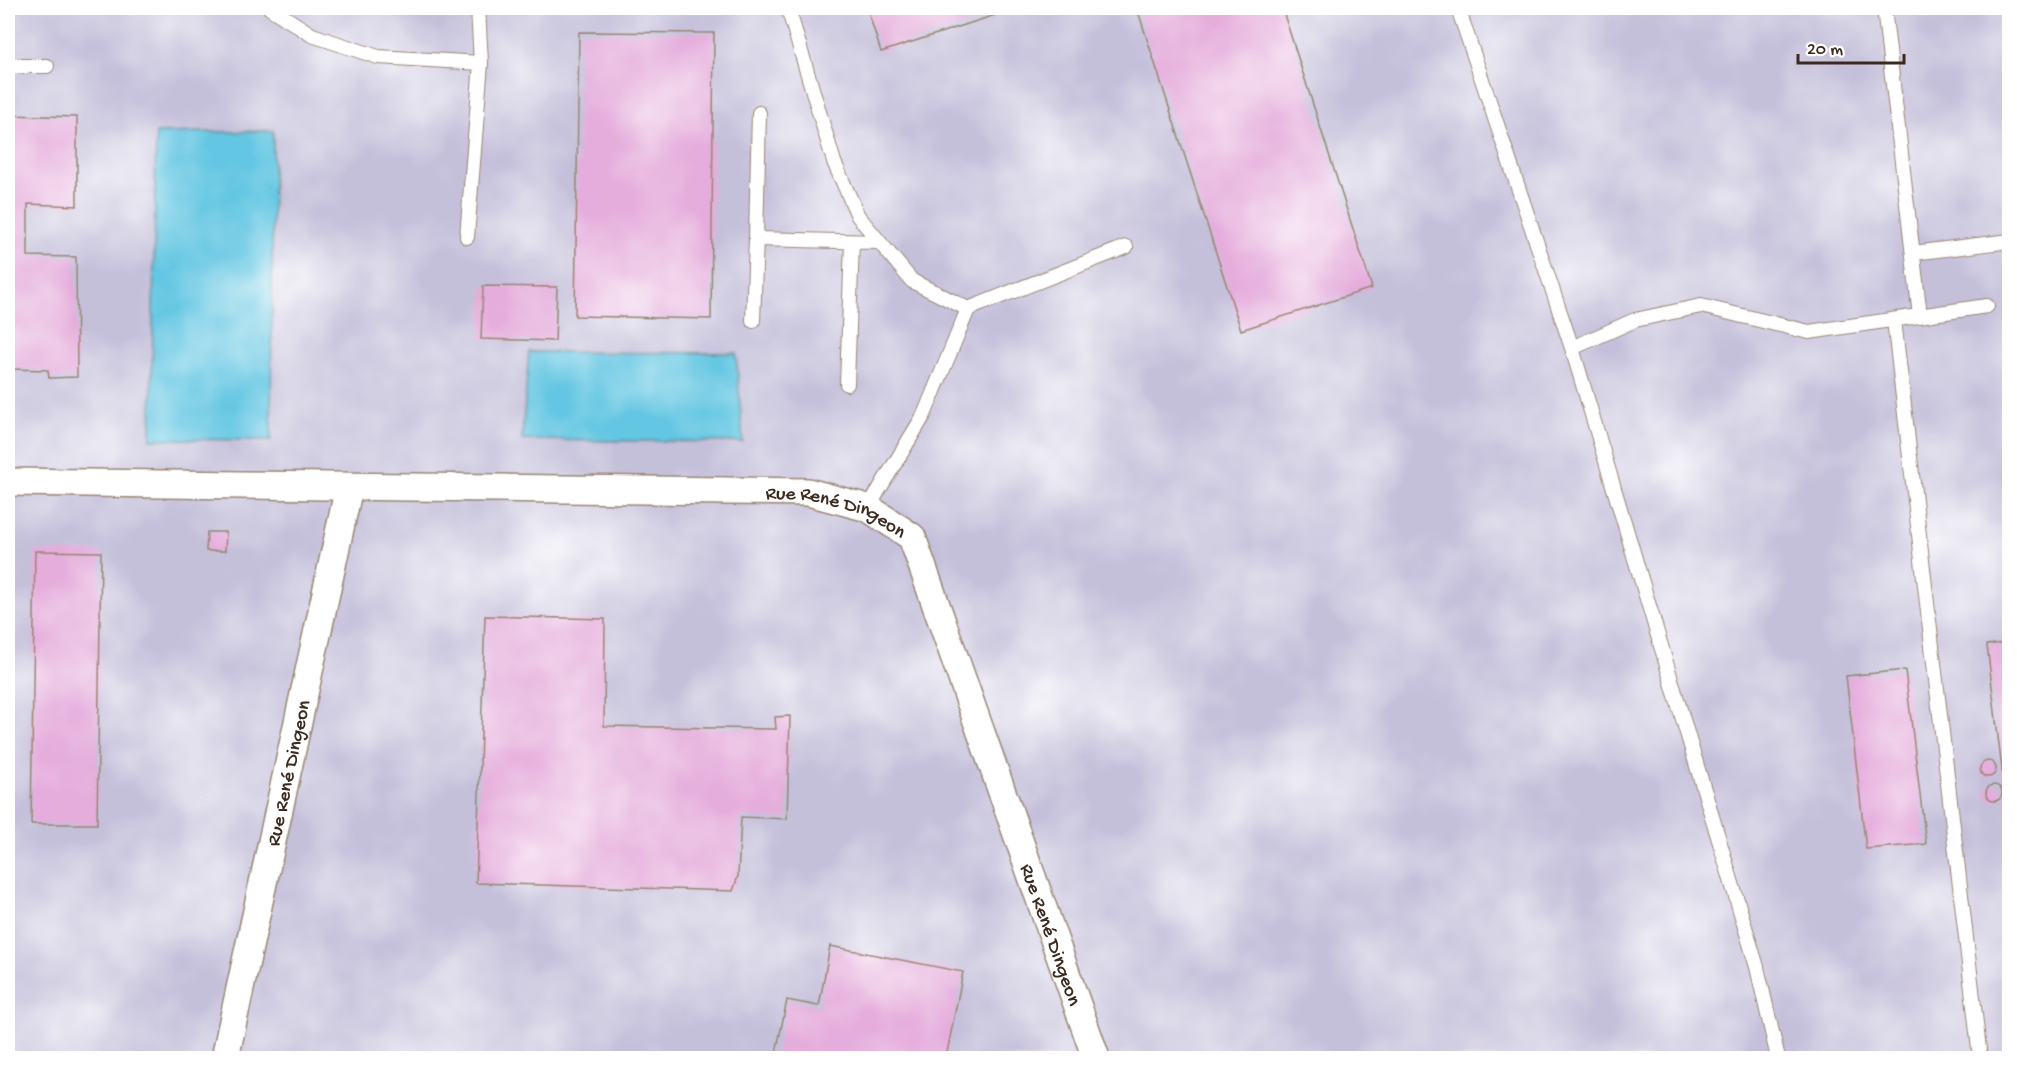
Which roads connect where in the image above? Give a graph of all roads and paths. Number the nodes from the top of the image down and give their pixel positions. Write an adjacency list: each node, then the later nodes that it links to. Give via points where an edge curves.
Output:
1 (270, 8): 6 (lane, via 312,35 378,57)
2 (478, 8): 6 (lane)
3 (788, 8): 13 (lane, via 834,162 858,216)
4 (1458, 8): 22 (lane)
5 (1884, 8): 16 (lane)
6 (481, 63): 10 (lane)
7 (8, 66): 8 (lane)
8 (47, 66)
9 (759, 113): 11 (lane)
10 (467, 237)
11 (756, 239): 12 (lane); 21 (lane)
12 (852, 242): 13 (lane); 23 (lane)
13 (879, 242): 18 (lane, via 912,281)
14 (2010, 242): 16 (lane)
15 (1126, 247): 18 (lane)
16 (1913, 253): 19 (lane)
17 (1987, 306): 19 (lane)
18 (968, 309): 26 (lane, via 924,415)
19 (1920, 316): 20 (lane)
20 (1894, 320): 22 (lane, via 1809,332 1701,306 1635,320); 30 (lane)
21 (753, 321)
22 (1572, 348): 29 (lane, via 1757,967)
23 (848, 384)
24 (8, 482): 25 (street, Rue René Dingeon)
25 (349, 487): 26 (street, Rue René Dingeon, via 808,492); 27 (street, Rue René Dingeon)
26 (868, 507): 28 (street, Rue René Dingeon, via 912,537)
27 (225, 1059)
28 (1096, 1059)
29 (1778, 1059)
30 (1980, 1059)

